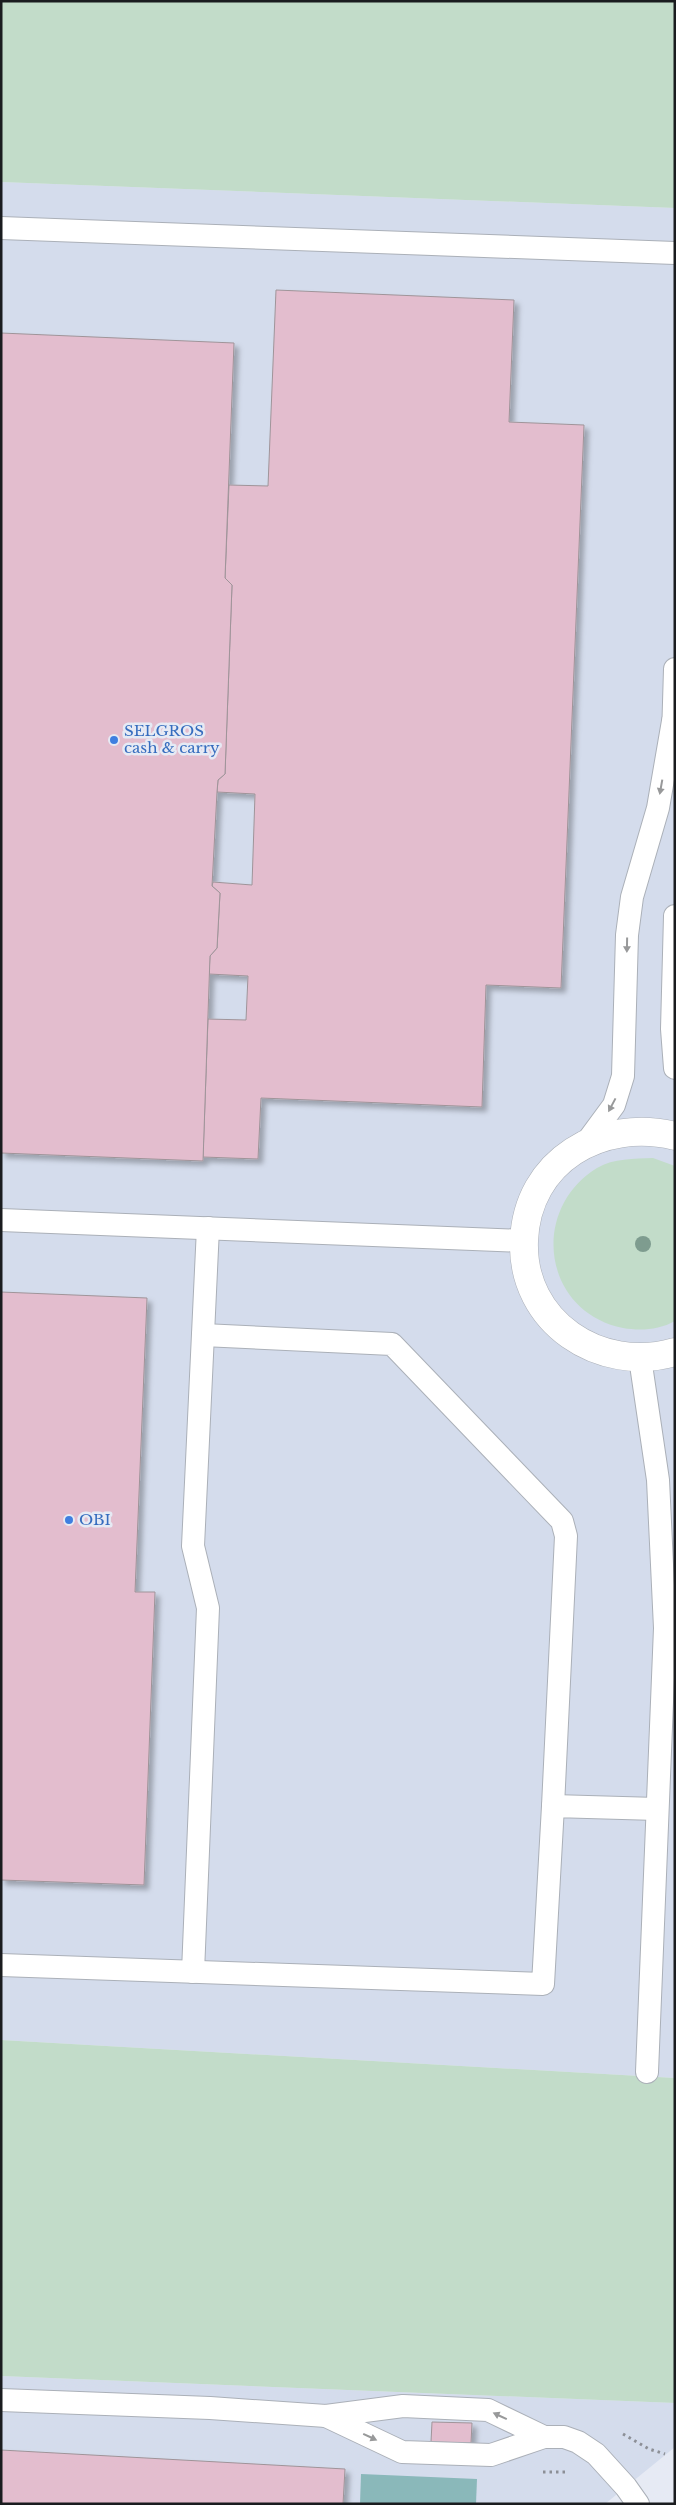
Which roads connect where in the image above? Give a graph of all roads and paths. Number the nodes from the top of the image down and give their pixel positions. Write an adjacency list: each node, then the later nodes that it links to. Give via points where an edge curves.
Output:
1 (1, 228): 2 (lane)
2 (675, 253)
3 (675, 669): 4 (lane)
4 (672, 721): 5 (lane); 9 (lane, one-way to 9, via 658,808 632,897 627,935 623,1076 614,1105)
5 (675, 764)
6 (675, 916): 7 (lane, via 672,1029)
7 (675, 1068)
8 (675, 1136): 9 (street, via 629,1131 607,1134)
9 (586, 1143): 12 (street, via 549,1173 536,1194)
10 (1, 1220): 11 (lane)
11 (208, 1228): 12 (lane); 13 (lane)
12 (524, 1241): 15 (street, via 526,1265 533,1288 544,1309 560,1328 602,1352)
13 (203, 1335): 17 (lane, via 392,1344 562,1521 566,1536); 20 (lane, via 193,1546 208,1608)
14 (675, 1352): 15 (street)
15 (640, 1358): 16 (lane)
16 (669, 1547): 18 (lane)
17 (553, 1806): 18 (lane); 20 (lane, via 544,1984)
18 (656, 1809): 21 (lane)
19 (1, 1965): 20 (lane)
20 (194, 1972)
21 (647, 2072)
22 (1, 2400): 23 (lane)
23 (326, 2416): 24 (lane, one-way to 23, via 488,2410 403,2406); 24 (lane, one-way to 24, via 402,2452 491,2455)
24 (544, 2437): 25 (lane, via 564,2437 596,2454)
25 (638, 2504)

